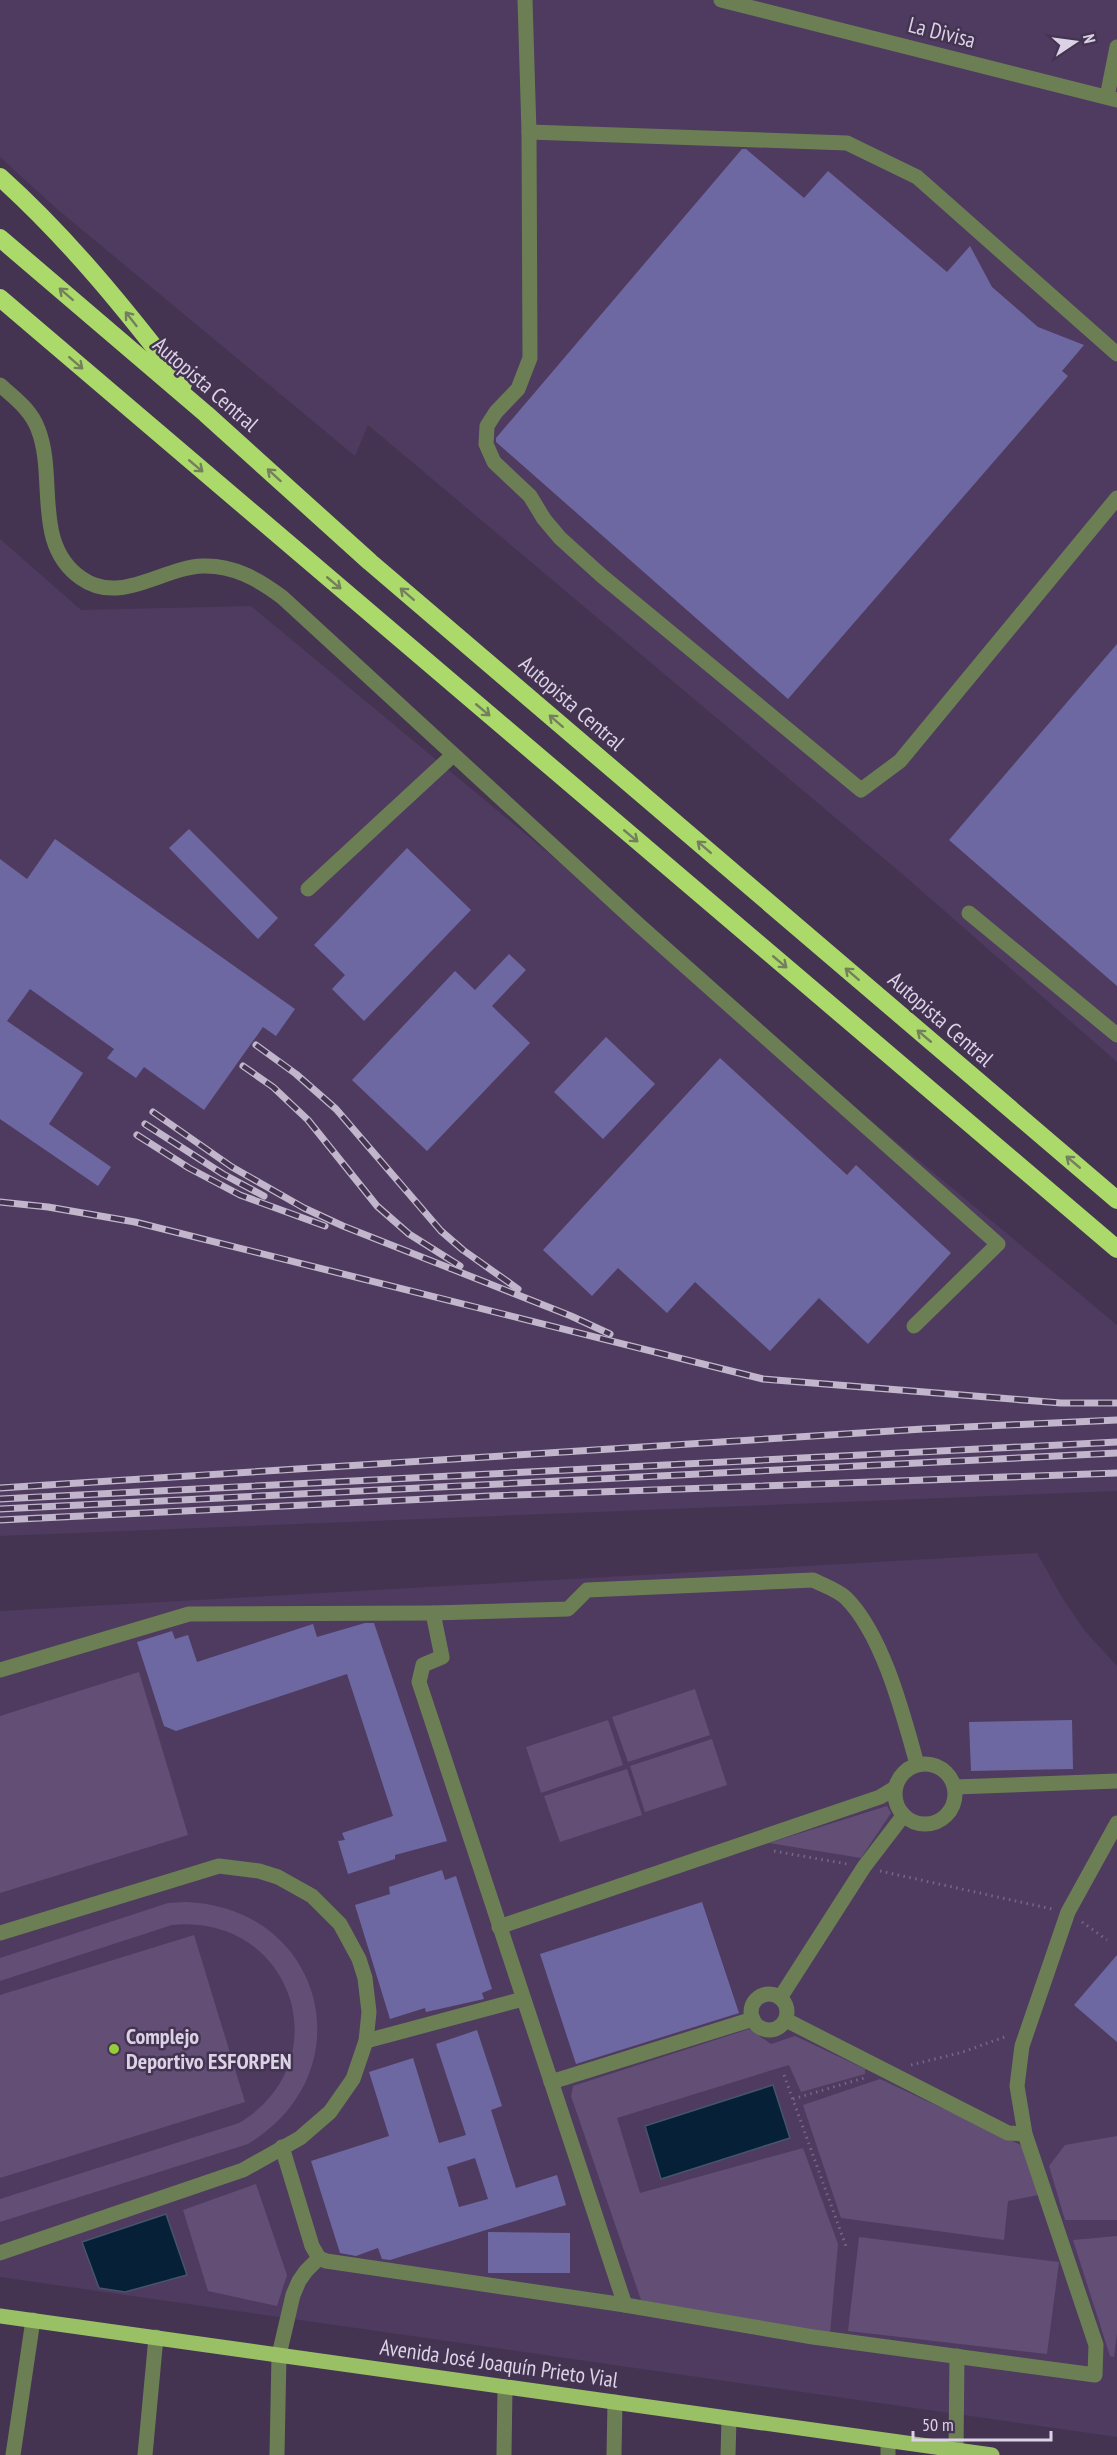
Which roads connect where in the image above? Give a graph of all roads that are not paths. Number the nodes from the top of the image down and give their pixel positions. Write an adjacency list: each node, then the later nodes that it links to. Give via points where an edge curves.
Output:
1 (525, 0): 5 (street)
2 (721, 0): 4 (street, La Divisa)
3 (1117, 46): 4 (street)
4 (1112, 98)
5 (528, 132): 9 (street, via 847,143 917,177); 12 (street, via 530,358 518,389 487,426 489,454 530,496 560,538 602,576 861,790 900,761)
6 (0, 177): 11 (highway, one-way to 6, via 90,267)
7 (0, 238): 11 (highway, Autopista Central, one-way to 7)
8 (0, 298): 18 (highway, one-way to 18)
9 (1117, 354)
10 (0, 386): 13 (street, via 25,407 38,429 52,535 74,573 91,584 112,588 190,567 218,566 246,574 282,597)
11 (206, 414): 17 (highway, Autopista Central, one-way to 11, via 370,562)
12 (1117, 498)
13 (453, 755): 14 (street); 19 (street, via 998,1244)
14 (308, 890)
15 (969, 913): 16 (street)
16 (1117, 1035)
17 (1117, 1200)
18 (1117, 1249)
19 (914, 1326)
20 (433, 1613): 21 (street, via 189,1614); 22 (street, via 568,1609 587,1590 813,1580 845,1597 870,1630 902,1709); 28 (street, via 442,1657 423,1665 419,1682)
21 (0, 1670)
22 (917, 1764): 24 (street, via 937,1766 951,1777); 25 (street, via 908,1768)
23 (1117, 1781): 24 (street)
24 (955, 1787): 26 (street, via 955,1799 943,1819 921,1824)
25 (895, 1788): 26 (street, via 895,1799); 28 (street, via 880,1797)
26 (903, 1816): 30 (street, via 864,1867)
27 (1117, 1823): 36 (street, via 1068,1912 1022,2046 1017,2086)
28 (499, 1927): 31 (street)
29 (0, 1933): 34 (street, via 219,1866 259,1870 312,1896 340,1924 362,1968 368,1997)
30 (780, 1998): 32 (street, via 769,1994 759,1998 752,2008); 33 (street, via 787,2008)
31 (523, 2000): 34 (street); 35 (street)
32 (753, 2019): 33 (street, via 760,2028 772,2030); 35 (street)
33 (786, 2020): 36 (street, via 1008,2133)
34 (366, 2041): 37 (street, via 353,2079 337,2104 316,2126)
35 (551, 2082): 40 (street)
36 (1025, 2134): 45 (street, via 1096,2345 1095,2374)
37 (282, 2147): 38 (street, via 243,2170); 39 (street)
38 (0, 2253)
39 (319, 2258): 40 (street); 44 (street, via 306,2271 293,2295)
40 (625, 2304): 45 (street, via 813,2337)
41 (0, 2316): 42 (main road, Avenida José Joaquín Prieto Vial)
42 (33, 2320): 43 (main road, Avenida José Joaquín Prieto Vial); 51 (street)
43 (156, 2337): 44 (main road, Avenida José Joaquín Prieto Vial); 52 (street)
44 (279, 2355): 46 (main road, Avenida José Joaquín Prieto Vial); 53 (street)
45 (957, 2356): 50 (street)
46 (505, 2387): 47 (main road, Avenida José Joaquín Prieto Vial); 54 (street)
47 (615, 2402): 48 (main road, Avenida José Joaquín Prieto Vial); 55 (street)
48 (729, 2419): 49 (main road, Avenida José Joaquín Prieto Vial); 56 (street)
49 (888, 2448): 50 (main road, Avenida José Joaquín Prieto Vial)
50 (956, 2450): 57 (main road, Avenida José Joaquín Prieto Vial)
51 (13, 2455)
52 (145, 2455)
53 (277, 2455)
54 (504, 2455)
55 (614, 2455)
56 (728, 2455)
57 (992, 2455)

